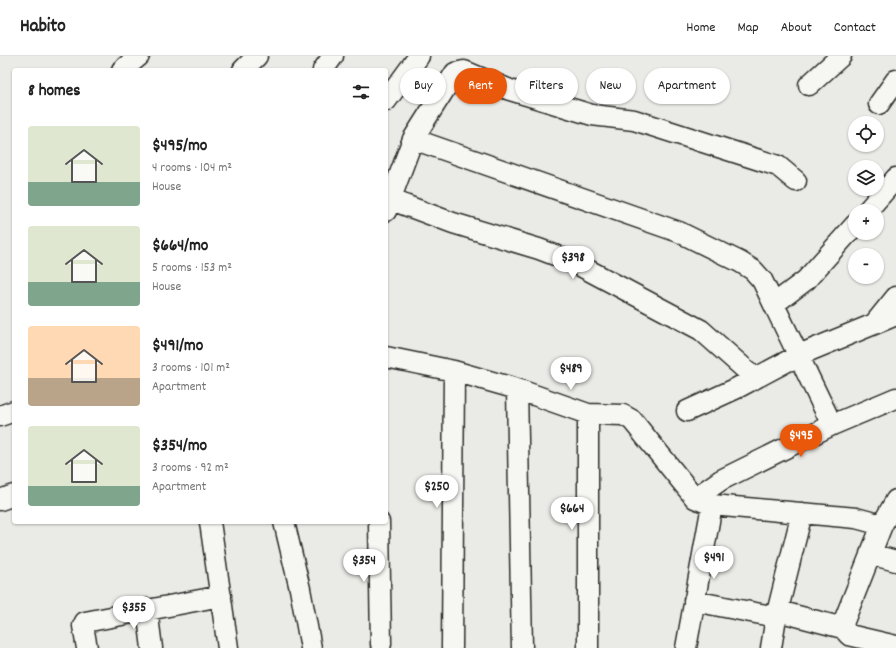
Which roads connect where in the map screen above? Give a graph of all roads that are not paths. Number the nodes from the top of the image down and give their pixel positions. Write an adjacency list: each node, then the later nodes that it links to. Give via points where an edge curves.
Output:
1 (139, 56): 6 (street)
2 (257, 56): 7 (street)
3 (333, 56): 8 (street)
4 (419, 56): 11 (street)
5 (840, 56): 10 (street)
6 (124, 68)
7 (245, 68)
8 (324, 68)
9 (896, 80): 12 (street)
10 (809, 85)
11 (388, 98)
12 (879, 104)
13 (412, 139): 15 (street, via 455,73 464,71 510,90 592,115 634,120 778,166); 16 (street); 21 (street, via 679,232 753,270 762,280)
14 (896, 178): 18 (street)
15 (796, 181)
16 (388, 200)
17 (388, 203): 27 (street, via 574,262 701,330)
18 (873, 204)
19 (848, 233): 21 (street, via 806,280)
20 (896, 297): 23 (street)
21 (774, 304): 24 (street)
22 (896, 315): 23 (street)
23 (874, 324): 24 (street)
24 (799, 355): 27 (street); 34 (street)
25 (388, 357): 26 (street)
26 (454, 371): 28 (street); 57 (street)
27 (755, 378): 30 (street)
28 (517, 389): 32 (street); 58 (street)
29 (896, 398): 34 (street)
30 (687, 411)
31 (12, 412): 33 (street)
32 (588, 414): 38 (street, via 623,415 632,420); 59 (street)
33 (0, 416)
34 (832, 425): 38 (street, via 721,480)
35 (12, 496): 36 (street)
36 (0, 500)
37 (896, 500): 43 (street)
38 (704, 502): 39 (street); 47 (street)
39 (802, 513): 43 (street, via 856,518); 49 (street)
40 (210, 524): 46 (street)
41 (284, 524): 56 (street)
42 (379, 524): 51 (street)
43 (882, 525): 44 (street)
44 (870, 554): 45 (street); 50 (street)
45 (896, 561)
46 (220, 596): 48 (street); 55 (street)
47 (694, 601): 49 (street); 60 (street)
48 (147, 609): 53 (street, via 84,622 82,626); 54 (street)
49 (777, 614): 50 (street); 61 (street)
50 (843, 628): 52 (street, via 849,634)
51 (381, 644)
52 (892, 646)
53 (87, 648)
54 (152, 648)
55 (228, 648)
56 (311, 648)
57 (452, 648)
58 (522, 648)
59 (588, 648)
60 (686, 648)
61 (771, 648)

